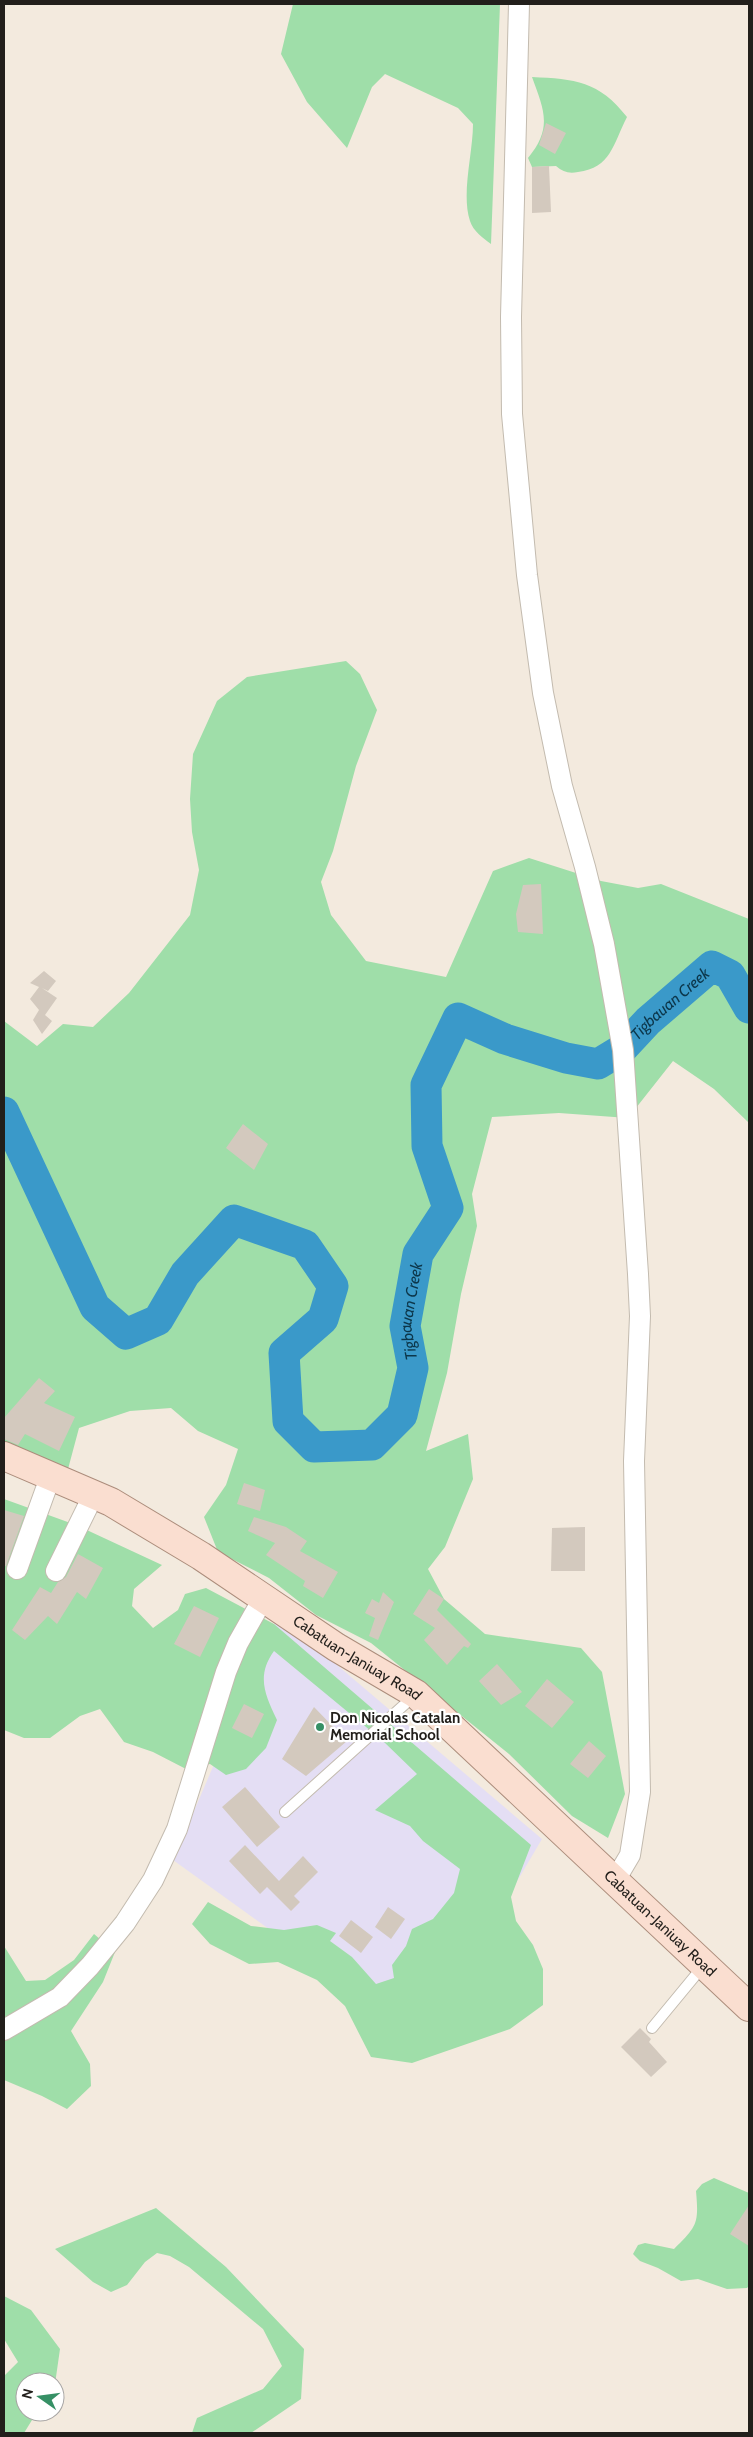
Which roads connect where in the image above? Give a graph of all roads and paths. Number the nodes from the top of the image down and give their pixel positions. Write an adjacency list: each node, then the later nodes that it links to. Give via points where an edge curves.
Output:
1 (519, 4): 10 (street, via 511,308 512,395 527,575 543,693 562,786 604,944 623,1050 640,1316 634,1461 640,1792 630,1855)
2 (4, 1456): 3 (main road, Cabatuan-Janiuay Road)
3 (51, 1475): 4 (main road, Cabatuan-Janiuay Road); 5 (street)
4 (94, 1494): 6 (street); 7 (main road, Cabatuan-Janiuay Road)
5 (17, 1569)
6 (56, 1571)
7 (264, 1597): 8 (main road, Cabatuan-Janiuay Road, via 336,1647); 14 (street, via 226,1672 177,1829 153,1880 125,1923 60,1997)
8 (416, 1694): 9 (lane); 10 (main road, Cabatuan-Janiuay Road)
9 (285, 1812)
10 (614, 1882): 11 (main road, Cabatuan-Janiuay Road)
11 (704, 1966): 12 (main road, Cabatuan-Janiuay Road); 13 (lane)
12 (749, 2007)
13 (652, 2028)
14 (4, 2030)

